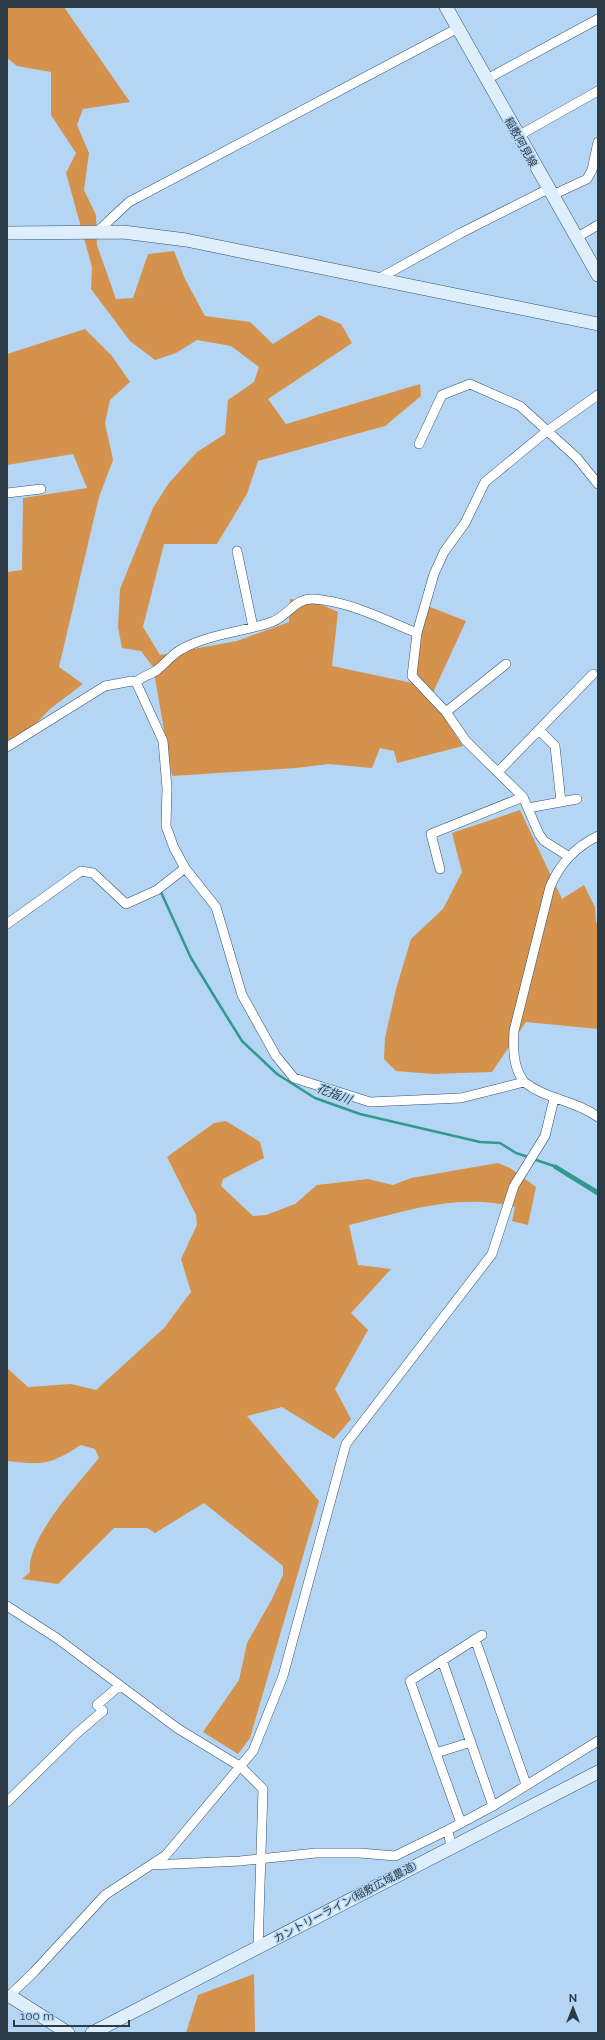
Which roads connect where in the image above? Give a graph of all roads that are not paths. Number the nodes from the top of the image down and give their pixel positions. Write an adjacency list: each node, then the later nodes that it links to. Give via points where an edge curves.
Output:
1 (446, 7): 3 (street, 稲敷阿見線)
2 (598, 19): 4 (street)
3 (458, 28): 4 (street, 稲敷阿見線); 10 (street, via 129,202)
4 (487, 79): 6 (street, 稲敷阿見線)
5 (598, 91): 6 (street)
6 (518, 136): 8 (street, 稲敷阿見線)
7 (598, 142): 8 (street, via 592,170 587,179 557,193)
8 (548, 189): 12 (street, 稲敷阿見線); 14 (street, via 461,233)
9 (598, 225): 12 (street)
10 (98, 231): 11 (street); 14 (street, via 186,240)
11 (7, 233)
12 (576, 238): 13 (street, 稲敷阿見線)
13 (598, 275)
14 (378, 280): 15 (street)
15 (598, 324)
16 (598, 395): 17 (street)
17 (547, 431): 18 (street, via 520,406 470,384 442,395); 19 (street, via 577,458); 24 (street, via 485,482 465,523 444,552 434,574)
18 (419, 444)
19 (598, 484)
20 (41, 489): 21 (street)
21 (7, 493)
22 (237, 551): 23 (street)
23 (253, 627): 24 (street, via 280,618 304,599 313,599 350,607); 27 (street, via 183,648 156,671)
24 (416, 634): 28 (street, via 412,676)
25 (506, 664): 28 (street)
26 (593, 674): 29 (street)
27 (136, 682): 30 (street, via 105,686); 38 (street, via 163,741 167,788 166,826)
28 (446, 712): 31 (street, via 466,741)
29 (539, 730): 31 (street); 34 (street, via 555,746)
30 (7, 747)
31 (498, 772): 32 (street)
32 (523, 797): 35 (street); 39 (street, via 431,834)
33 (577, 799): 34 (street)
34 (561, 802): 35 (street)
35 (528, 808): 37 (street, via 544,841)
36 (598, 836): 37 (street)
37 (568, 856): 41 (street, via 550,887 514,1031 515,1060)
38 (185, 868): 40 (street, via 157,890 126,904 93,873 81,871); 41 (street, via 216,907 242,995 276,1056 294,1078 370,1102 461,1098)
39 (440, 869)
40 (7, 924)
41 (524, 1082): 42 (street)
42 (554, 1098): 43 (street, via 577,1105); 50 (street, via 545,1136 514,1186 492,1254 346,1444 283,1676 253,1751)
43 (598, 1117)
44 (7, 1606): 46 (street, via 58,1639)
45 (442, 1660): 48 (street); 49 (street, via 410,1681); 52 (street, via 479,1637)
46 (120, 1686): 50 (street, via 177,1728); 53 (street, via 97,1706 103,1711)
47 (598, 1741): 52 (street)
48 (471, 1742): 49 (street); 54 (street)
49 (436, 1753): 55 (street)
50 (241, 1767): 58 (street, via 263,1789); 59 (street, via 178,1842 166,1855)
51 (598, 1772): 57 (street, カントリーライン(稲敷広域農道))
52 (526, 1784): 54 (street)
53 (7, 1802)
54 (493, 1806): 55 (street)
55 (461, 1823): 56 (street)
56 (448, 1830): 57 (street); 58 (street, via 395,1856 316,1853)
57 (451, 1847): 60 (street, カントリーライン(稲敷広域農道))
58 (261, 1859): 59 (street); 60 (street)
59 (151, 1865): 61 (street, via 105,1894)
60 (258, 1948): 63 (street, カントリーライン(稲敷広域農道))
61 (8, 1996): 62 (street)
62 (68, 2033)
63 (92, 2033)

